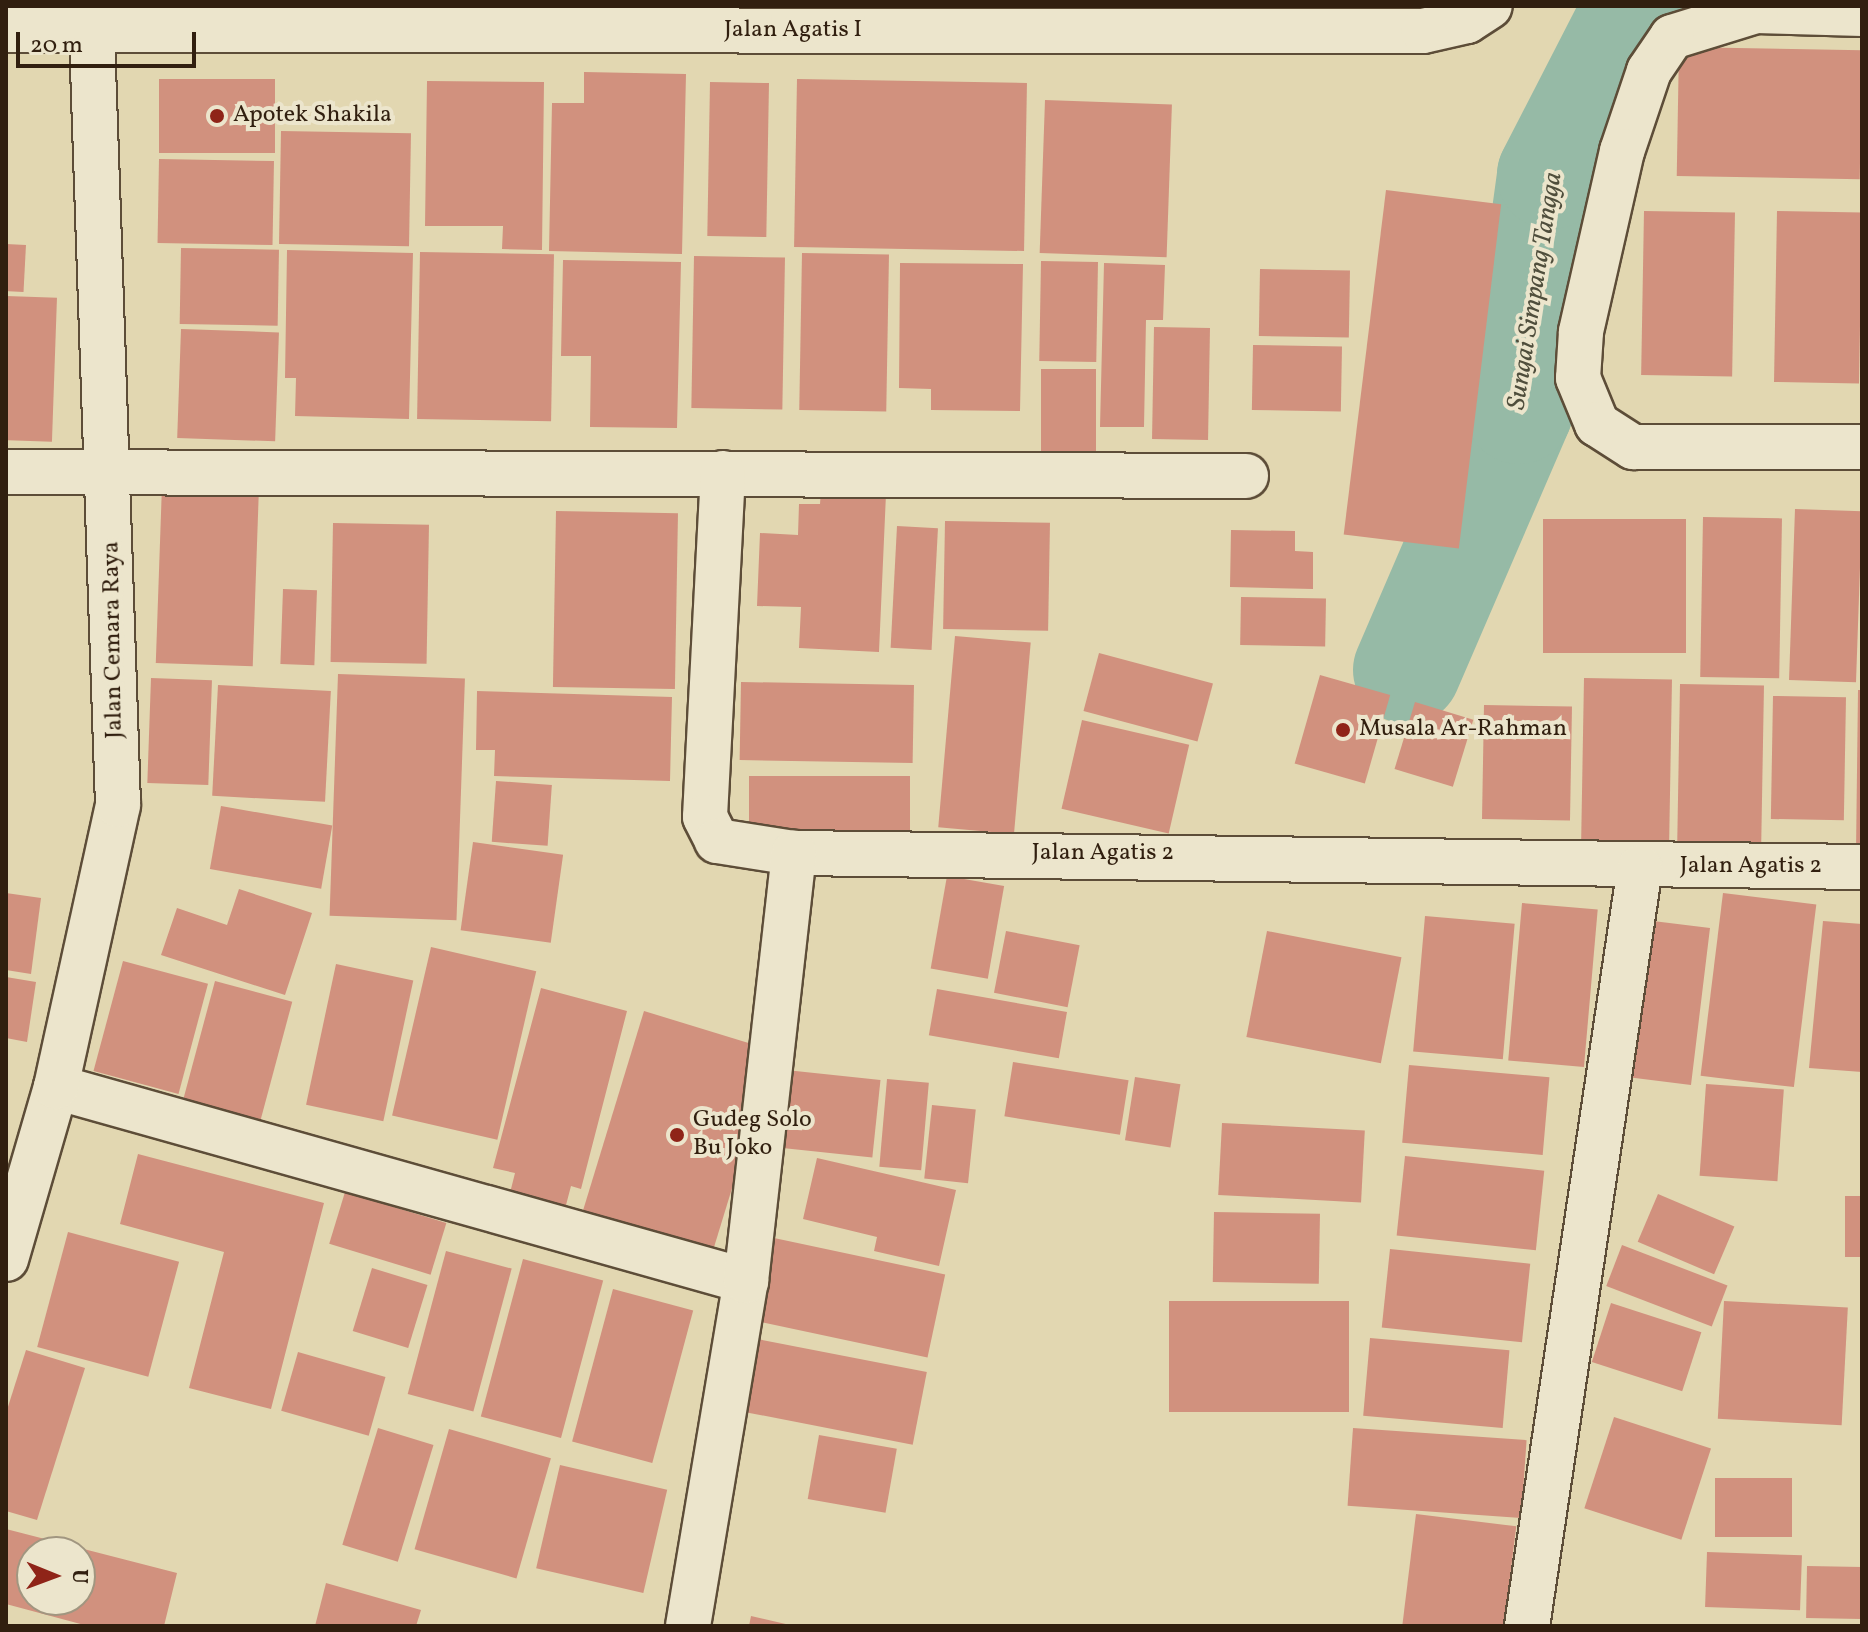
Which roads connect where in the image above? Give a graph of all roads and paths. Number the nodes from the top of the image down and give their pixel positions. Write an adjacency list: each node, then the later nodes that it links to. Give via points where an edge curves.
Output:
1 (1490, 6): 3 (street, Jalan Agatis I, via 1467,21 1423,31)
2 (1862, 14): 5 (street, via 1756,11 1698,23 1672,37 1649,71 1619,166 1581,332 1578,378 1597,424 1633,447)
3 (91, 18): 4 (street, Jalan Agatis I); 8 (street, Jalan Cemara Raya)
4 (6, 30)
5 (1862, 447)
6 (6, 472): 8 (street)
7 (723, 473): 8 (street); 9 (street); 10 (street, Jalan Agatis 2, via 706,825 717,841)
8 (110, 474): 13 (street, Jalan Cemara Raya, via 118,805)
9 (1246, 476)
10 (794, 853): 11 (street, Jalan Agatis 2, via 1384,855); 15 (street)
11 (1640, 867): 12 (street, Jalan Agatis 2); 17 (street)
12 (1862, 867)
13 (56, 1087): 14 (street, Jalan Cemara Raya); 15 (street)
14 (6, 1259)
15 (746, 1281): 16 (street)
16 (688, 1626)
17 (1527, 1626)

